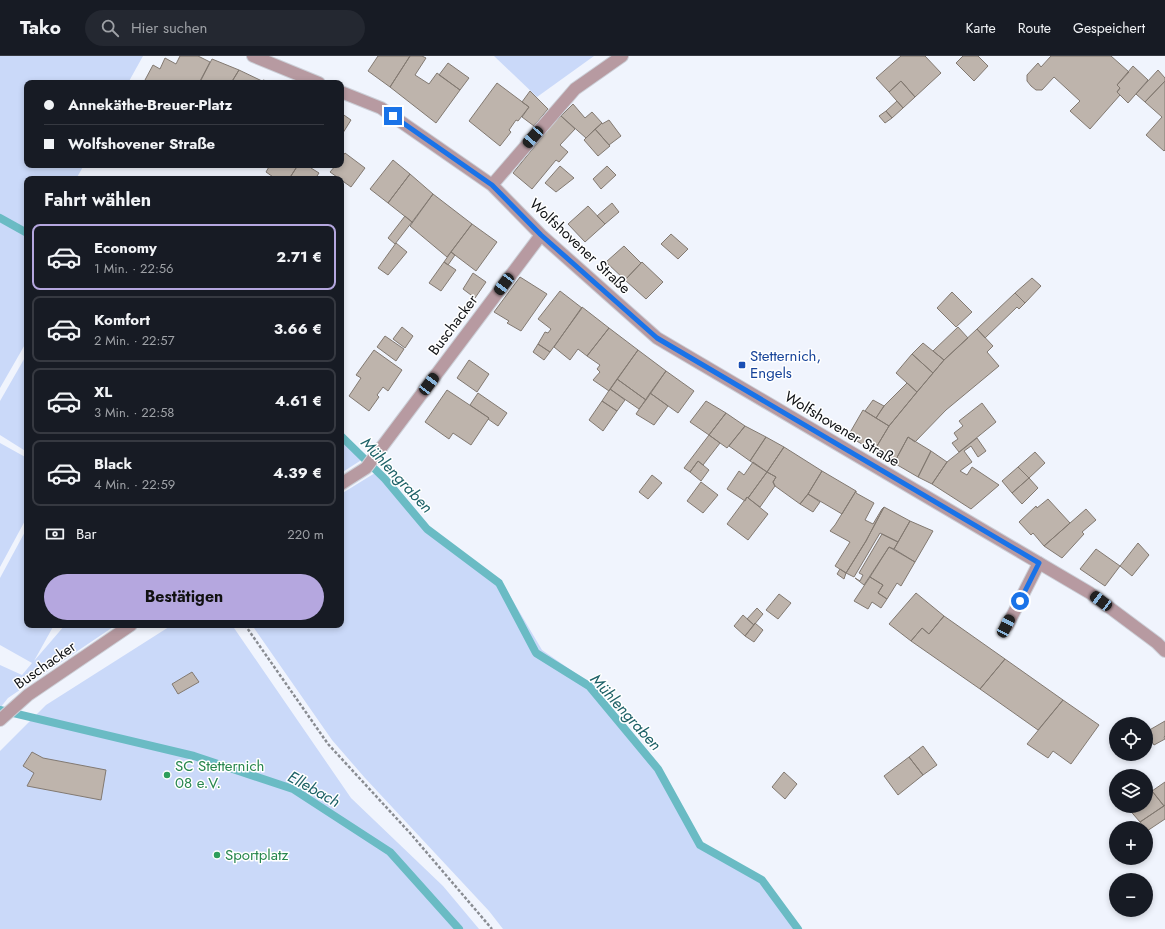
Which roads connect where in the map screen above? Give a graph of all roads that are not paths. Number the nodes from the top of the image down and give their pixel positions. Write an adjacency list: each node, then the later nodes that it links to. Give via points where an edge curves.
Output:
1 (253, 56): 3 (street)
2 (622, 56): 5 (street, via 575,89)
3 (312, 80)
4 (344, 93): 5 (street, Wolfshovener Straße, via 381,108)
5 (492, 185): 6 (street, Wolfshovener Straße)
6 (541, 235): 7 (street, Buschacker, via 366,468); 8 (street, Wolfshovener Straße, via 657,338)
7 (344, 482)
8 (1039, 563): 9 (street); 11 (street, Wolfshovener Straße, via 1090,593)
9 (1006, 626)
10 (127, 628): 12 (street, Buschacker, via 28,695)
11 (1165, 651)
12 (0, 720)

